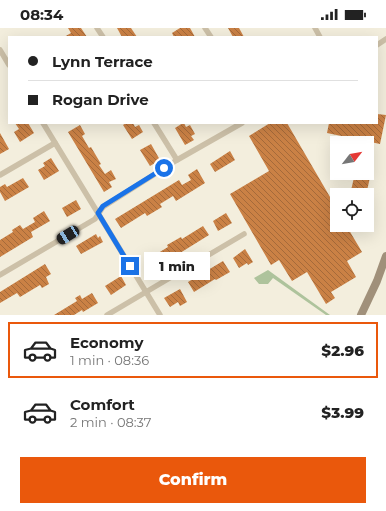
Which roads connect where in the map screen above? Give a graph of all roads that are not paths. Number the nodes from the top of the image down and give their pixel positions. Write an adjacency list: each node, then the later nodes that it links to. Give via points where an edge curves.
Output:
1 (0, 50): 2 (street)
2 (8, 63)
3 (45, 124): 6 (street)
4 (155, 124): 7 (street)
5 (240, 124): 7 (street)
6 (55, 143): 8 (street); 9 (street)
7 (177, 160): 9 (street, via 103,206)
8 (0, 175)
9 (98, 213): 12 (street, via 95,219); 13 (street)
10 (244, 234): 13 (street)
11 (386, 256): 16 (main road)
12 (0, 275)
13 (146, 292): 14 (street); 15 (street)
14 (107, 315)
15 (160, 315)
16 (361, 315)

